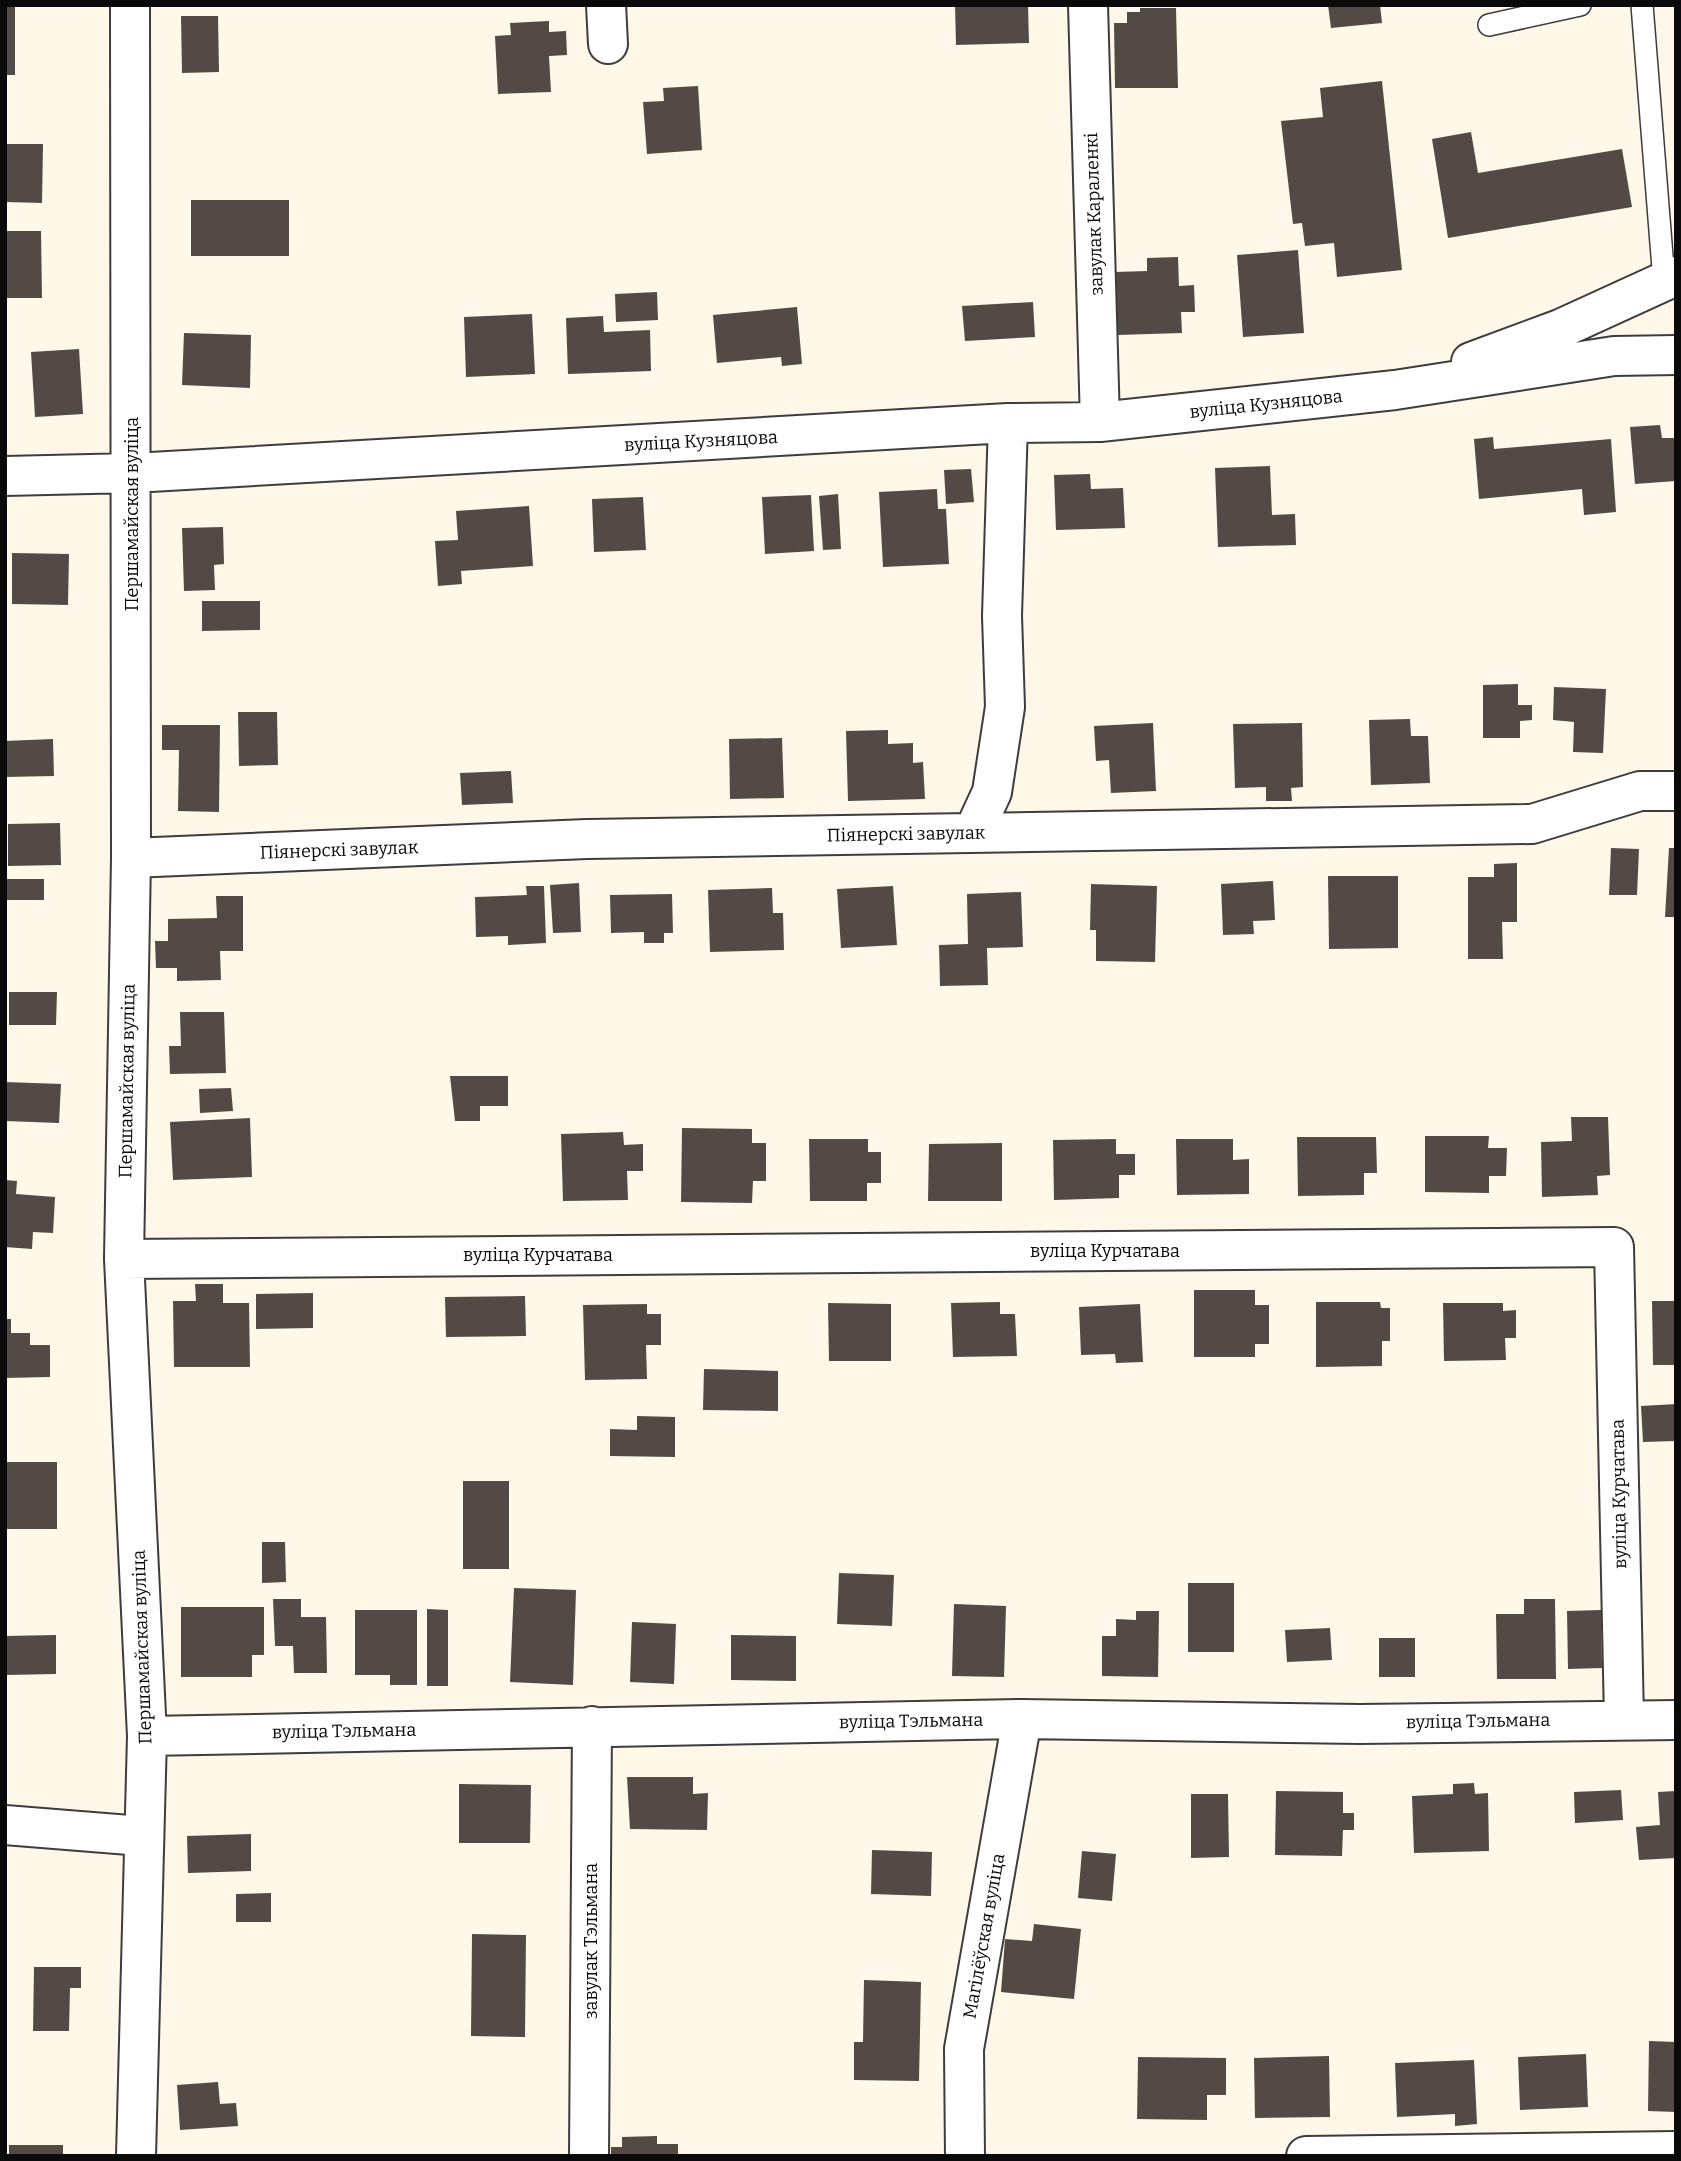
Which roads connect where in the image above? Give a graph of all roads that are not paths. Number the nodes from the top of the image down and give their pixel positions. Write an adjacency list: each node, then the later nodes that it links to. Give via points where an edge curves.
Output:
1 (130, 5): 13 (street, Першамайская вуліца)
2 (606, 5): 7 (street)
3 (1088, 5): 11 (street, завулак Караленкі)
4 (1580, 5): 6 (lane)
5 (1642, 5): 8 (lane)
6 (1489, 25)
7 (608, 44)
8 (1670, 279): 10 (street, вуліца Кузняцова, via 1560,328)
9 (1676, 355): 10 (street, вуліца Кузняцова, via 1614,356)
10 (1395, 390): 11 (street, вуліца Кузняцова)
11 (1100, 422): 12 (street, вуліца Кузняцова)
12 (1008, 423): 13 (street, вуліца Кузняцова); 16 (street, via 1002,616 1005,706 992,792)
13 (133, 473): 14 (street, вуліца Кузняцова); 17 (street, Першамайская вуліца)
14 (5, 476)
15 (1676, 791): 16 (street, Піянерскі завулак, via 1640,791 1532,824)
16 (973, 833): 17 (street, Піянерскі завулак, via 587,839)
17 (131, 858): 18 (street, Першамайская вуліца)
18 (124, 1259): 20 (street, вуліца Курчатава, via 1614,1247); 23 (street, Першамайская вуліца)
19 (1022, 1719): 20 (street, вуліца Тэльмана, via 1360,1724); 22 (street, вуліца Тэльмана); 29 (street, Магілёўская вуліца, via 964,2049)
20 (1624, 1719): 21 (street, вуліца Тэльмана)
21 (1676, 1720)
22 (592, 1726): 23 (street, вуліца Тэльмана); 28 (street, завулак Тэльмана)
23 (147, 1735): 25 (street, Першамайская вуліца)
24 (5, 1825): 25 (street)
25 (142, 1836): 27 (street, Першамайская вуліца)
26 (1676, 2151): 30 (street)
27 (136, 2156)
28 (589, 2156)
29 (965, 2156)
30 (1306, 2156)

